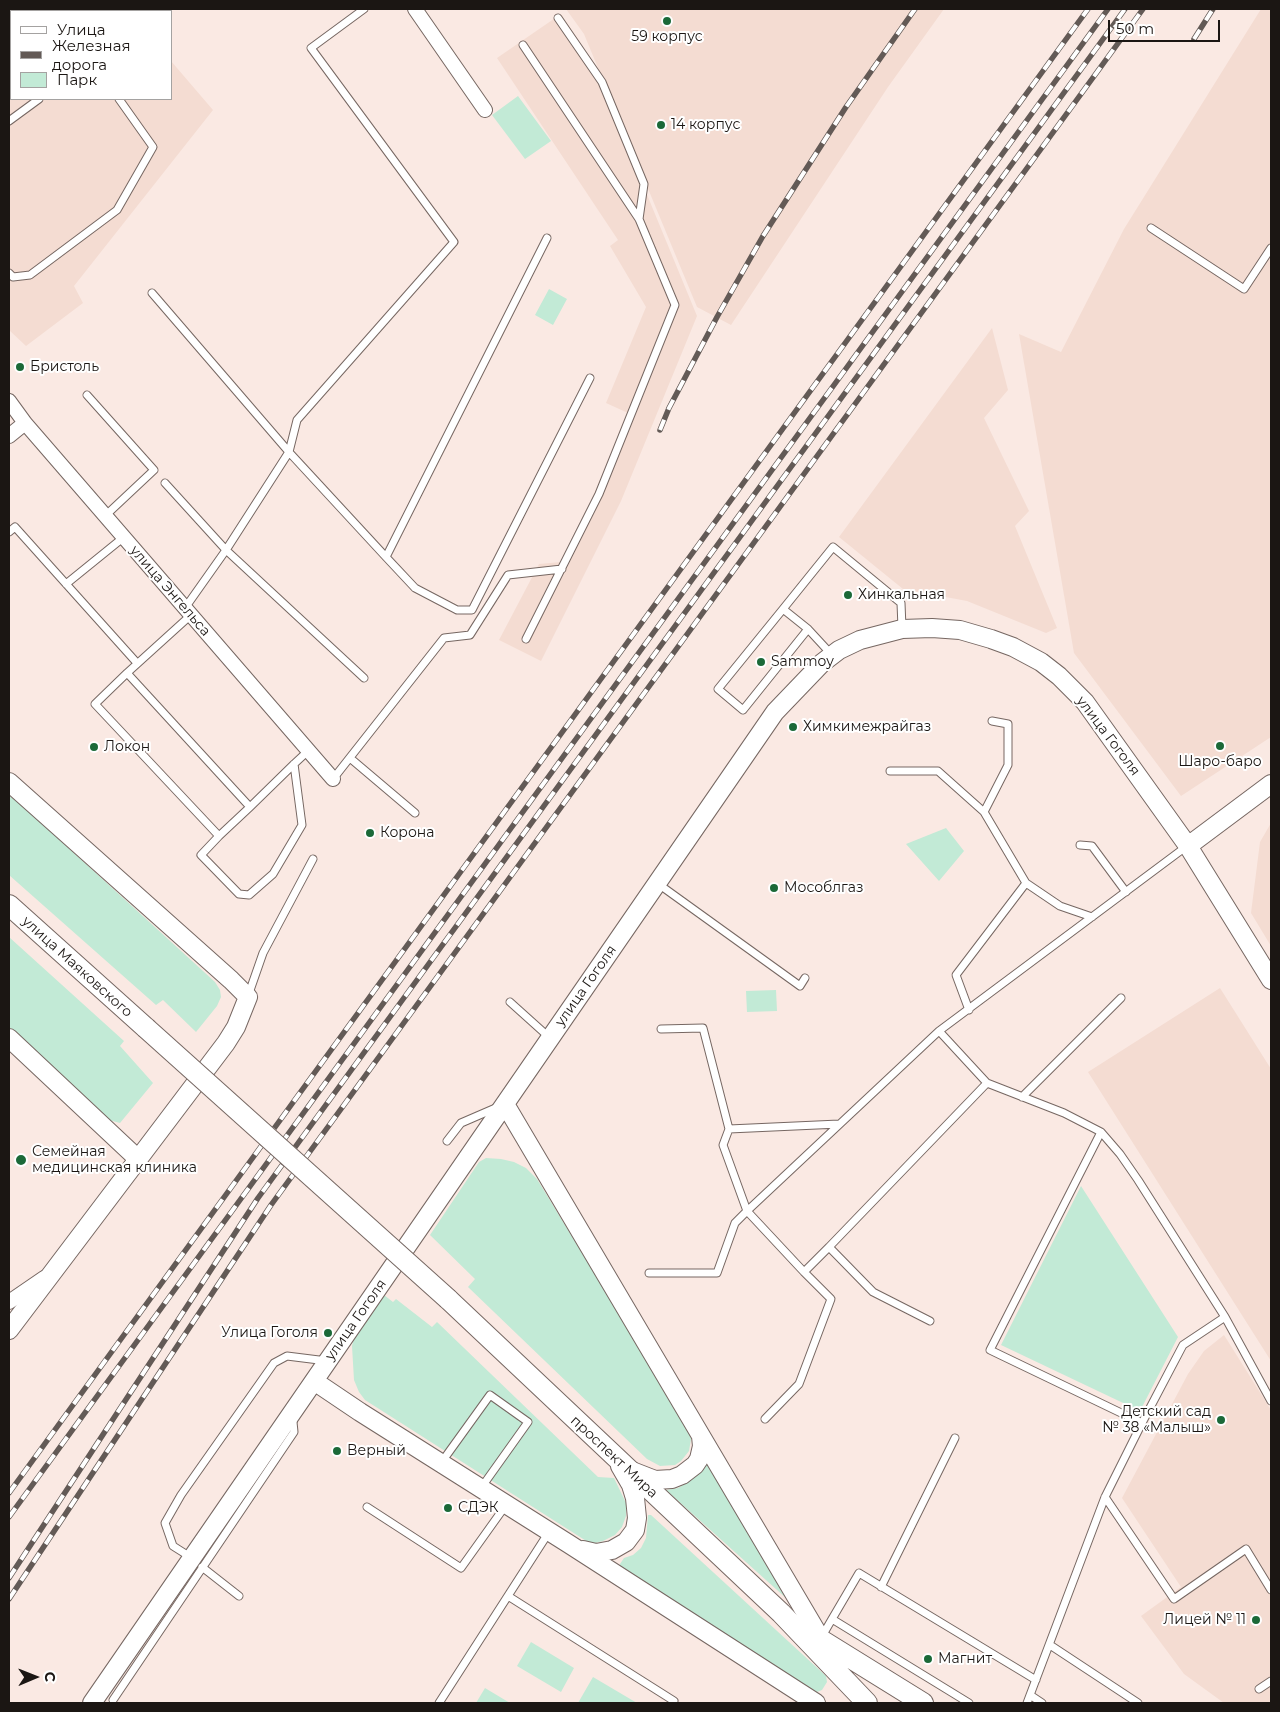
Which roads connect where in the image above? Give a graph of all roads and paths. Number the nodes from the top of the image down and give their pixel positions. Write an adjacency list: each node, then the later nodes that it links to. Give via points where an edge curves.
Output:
1 (364, 9): 20 (lane, via 311,48 454,242 297,420)
2 (414, 9): 7 (street)
3 (558, 18): 9 (lane, via 602,82 644,184)
4 (523, 45): 9 (lane)
5 (38, 100): 8 (lane)
6 (120, 100): 13 (lane, via 153,147 117,210 30,275 13,277)
7 (485, 110)
8 (9, 121)
9 (639, 218): 27 (lane, via 675,305 599,494)
10 (1151, 228): 12 (lane, via 1244,289)
11 (547, 238): 26 (lane)
12 (1271, 248)
13 (9, 273)
14 (152, 293): 20 (lane)
15 (590, 378): 26 (lane, via 472,610 457,610 416,588)
16 (88, 395): 22 (lane, via 154,470)
17 (9, 401): 18 (street, улица Энгельса)
18 (25, 423): 19 (street); 22 (street, улица Энгельса)
19 (9, 436)
20 (289, 452): 25 (lane); 26 (lane)
21 (166, 482): 25 (lane)
22 (105, 516): 24 (street, улица Энгельса)
23 (9, 532): 28 (lane, via 15,527)
24 (124, 537): 28 (lane); 30 (street, улица Энгельса)
25 (226, 550): 30 (lane); 37 (lane)
26 (386, 557)
27 (562, 569): 33 (lane); 40 (lane, via 508,575 470,635 444,638)
28 (66, 584): 35 (lane)
29 (783, 609): 31 (lane); 31 (lane, via 718,689 743,710); 32 (lane, via 833,548 901,603)
30 (188, 612): 35 (lane); 39 (street, улица Энгельса)
31 (808, 629): 34 (lane)
32 (902, 629): 34 (street, улица Гоголя, via 860,640); 51 (street, улица Гоголя, via 960,630 1012,647 1041,662 1085,702)
33 (526, 639)
34 (832, 655): 53 (street, улица Гоголя, via 775,712)
35 (137, 664): 36 (lane)
36 (126, 673): 46 (lane); 49 (lane, via 95,704)
37 (364, 678)
38 (992, 721): 48 (lane, via 1008,724 1008,765)
39 (308, 750): 41 (lane); 43 (street, улица Энгельса)
40 (350, 758): 43 (lane); 47 (lane)
41 (294, 764): 46 (lane); 49 (lane, via 302,825 273,874 249,894 239,894 201,855)
42 (890, 771): 48 (lane, via 938,771)
43 (333, 779)
44 (1271, 784): 51 (street)
45 (11, 785): 60 (street)
46 (250, 807): 49 (lane)
47 (415, 812)
48 (984, 812): 54 (lane)
49 (219, 836)
50 (1080, 845): 55 (lane, via 1092,846)
51 (1188, 846): 55 (lane); 59 (street, улица Гоголя)
52 (313, 858): 60 (lane, via 263,953)
53 (657, 883): 58 (lane, via 800,986); 67 (street, улица Гоголя)
54 (1026, 883): 57 (lane, via 1060,906); 63 (lane, via 956,975)
55 (1126, 892): 57 (lane)
56 (9, 905): 81 (main road, улица Маяковского, bridge)
57 (1092, 917): 63 (lane)
58 (805, 978)
59 (1271, 980)
60 (248, 997): 75 (street, via 226,1043)
61 (1121, 998): 69 (lane)
62 (510, 1002): 67 (lane)
63 (969, 1010): 65 (lane)
64 (661, 1029): 72 (lane, via 703,1028)
65 (939, 1031): 68 (lane); 71 (lane)
66 (9, 1038): 75 (street)
67 (550, 1038): 70 (street, улица Гоголя)
68 (987, 1083): 69 (lane); 77 (lane)
69 (1022, 1097): 73 (lane)
70 (505, 1104): 74 (lane, via 460,1123); 86 (street, улица Гоголя); 91 (street)
71 (839, 1124): 72 (lane); 76 (lane)
72 (729, 1129): 76 (lane, via 724,1145)
73 (1101, 1132): 83 (lane, via 1138,1180); 90 (lane, via 990,1350)
74 (447, 1141)
75 (138, 1160): 78 (street)
76 (746, 1210): 79 (lane); 80 (lane, via 735,1223 717,1273)
77 (829, 1247): 79 (lane); 84 (lane, via 873,1292)
78 (53, 1272): 82 (street); 85 (street)
79 (804, 1272): 89 (lane, via 830,1299 799,1384)
80 (649, 1273)
81 (448, 1299): 93 (main road, проспект Мира)
82 (9, 1302)
83 (1225, 1316): 88 (lane); 90 (lane, via 1183,1345)
84 (930, 1321)
85 (9, 1330)
86 (328, 1361): 87 (street, улица Гоголя); 101 (lane, via 287,1356 274,1363 181,1495 165,1523 173,1546)
87 (314, 1381): 94 (street); 101 (street, улица Гоголя)
88 (1271, 1401)
89 (765, 1419)
90 (1142, 1423): 96 (lane)
91 (701, 1436): 93 (street, via 701,1453 695,1465 672,1480 646,1478); 108 (street)
92 (955, 1438): 102 (lane)
93 (616, 1459): 100 (street, via 635,1498 635,1530 626,1542 604,1553 588,1552); 106 (main road, проспект Мира)
94 (441, 1464): 95 (street); 95 (lane, via 490,1395 528,1422)
95 (481, 1488): 97 (street)
96 (1105, 1498): 103 (lane, via 1174,1599 1246,1549); 109 (lane)
97 (506, 1504): 98 (lane, via 461,1568); 99 (street)
98 (367, 1506)
99 (549, 1531): 100 (street); 105 (lane)
100 (569, 1544): 118 (street)
101 (197, 1563): 104 (lane); 114 (lane); 115 (street, улица Гоголя)
102 (881, 1587): 107 (lane, via 859,1573); 110 (lane)
103 (1271, 1590)
104 (239, 1596)
105 (508, 1596): 116 (lane); 117 (lane)
106 (781, 1613): 108 (main road, проспект Мира); 119 (main road, проспект Мира)
107 (832, 1619): 108 (lane); 121 (lane)
108 (821, 1639): 120 (main road, проспект Мира)
109 (1050, 1645): 110 (lane); 124 (lane)
110 (1036, 1680): 113 (lane)
111 (1271, 1682): 112 (lane)
112 (1259, 1689)
113 (1030, 1696): 122 (lane); 123 (lane)
114 (112, 1700)
115 (92, 1703)
116 (439, 1703)
117 (673, 1703)
118 (816, 1703)
119 (867, 1703)
120 (923, 1703)
121 (969, 1703)
122 (1027, 1703)
123 (1042, 1703)
124 (1138, 1703)

